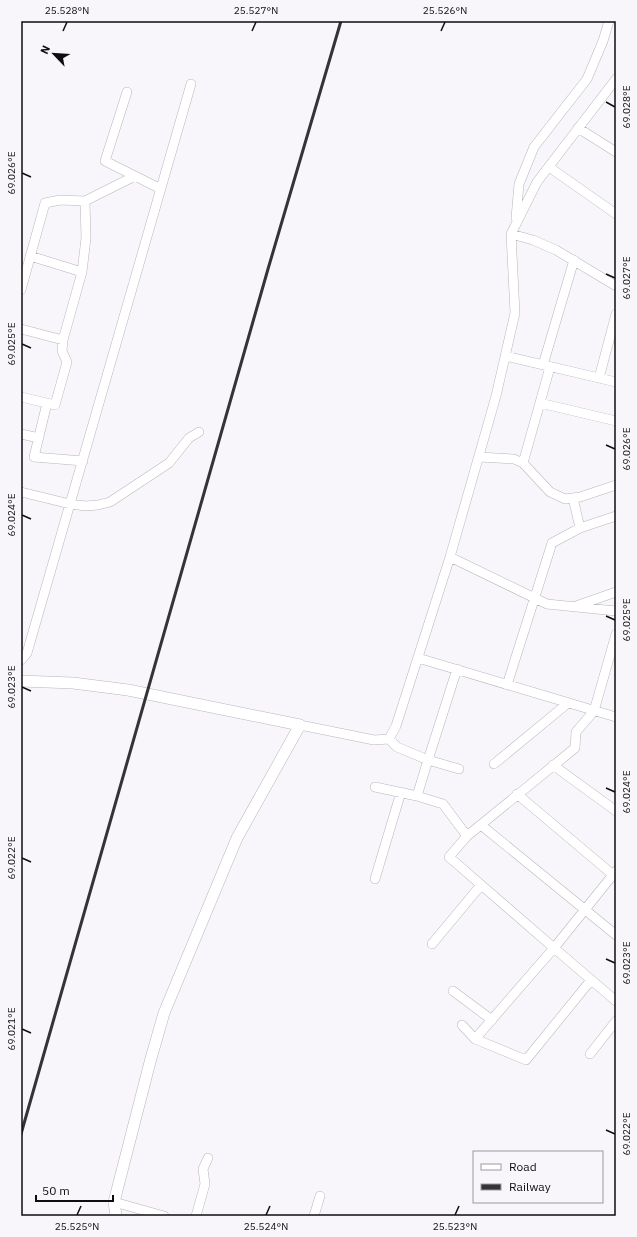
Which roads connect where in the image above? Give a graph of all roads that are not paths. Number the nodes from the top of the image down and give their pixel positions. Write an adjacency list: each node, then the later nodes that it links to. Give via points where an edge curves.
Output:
1 (609, 21): 12 (street, via 587,79 534,147 519,184)
2 (616, 79): 5 (street)
3 (191, 84): 9 (street)
4 (127, 92): 8 (street, via 105,161)
5 (578, 128): 6 (street); 7 (street)
6 (616, 152)
7 (549, 167): 11 (street); 12 (street, via 537,182)
8 (135, 176): 9 (street); 10 (street)
9 (161, 189): 34 (street)
10 (85, 201): 14 (street, via 60,200 45,203); 16 (street, via 86,238)
11 (616, 214)
12 (515, 224): 13 (street)
13 (511, 234): 15 (street, via 533,240); 22 (street, via 515,313)
14 (30, 256): 16 (street); 18 (street)
15 (574, 260): 17 (street); 23 (street)
16 (82, 272): 21 (street)
17 (616, 286)
18 (21, 290)
19 (616, 314): 24 (street)
20 (21, 329): 21 (street)
21 (63, 340): 27 (street, via 62,352 68,362 55,406)
22 (505, 356): 23 (street); 33 (street)
23 (546, 366): 24 (street); 28 (street)
24 (600, 378): 25 (street)
25 (616, 382)
26 (21, 397): 27 (street)
27 (47, 403): 32 (street)
28 (540, 403): 29 (street); 35 (street)
29 (616, 421)
30 (198, 432): 39 (street, via 189,438 169,463 110,502 86,506)
31 (21, 434): 32 (street)
32 (38, 438): 34 (street, via 34,457)
33 (479, 457): 35 (street, via 514,459); 42 (street)
34 (83, 461): 39 (street)
35 (523, 463): 38 (street, via 550,492 565,499)
36 (616, 485): 38 (street)
37 (21, 492): 39 (street)
38 (573, 498): 41 (street)
39 (70, 504): 49 (street, via 27,653)
40 (616, 516): 41 (street)
41 (580, 528): 44 (street, via 552,543)
42 (450, 557): 44 (street); 48 (street)
43 (616, 592): 45 (street)
44 (535, 598): 45 (street, via 547,604); 52 (street)
45 (573, 607): 46 (street)
46 (616, 611)
47 (616, 634): 54 (street)
48 (418, 658): 50 (street); 57 (street, via 396,726)
49 (21, 660)
50 (457, 669): 52 (street); 58 (street)
51 (21, 681): 56 (street, via 73,683 128,690)
52 (507, 684): 53 (street)
53 (568, 703): 54 (street); 59 (street)
54 (594, 711): 55 (street); 60 (street, via 576,732 575,748)
55 (616, 717)
56 (300, 725): 57 (street, via 374,740); 86 (street, via 237,838 164,1013)
57 (389, 739): 58 (street, via 397,748)
58 (428, 760): 61 (street); 65 (street)
59 (494, 764)
60 (553, 765): 64 (street); 66 (street)
61 (460, 769)
62 (376, 787): 63 (street)
63 (401, 792): 65 (street); 70 (street)
64 (517, 794): 67 (street); 69 (street)
65 (417, 796): 68 (street, via 443,804)
66 (616, 811)
67 (481, 825): 68 (street); 72 (street)
68 (468, 836): 71 (street, via 448,857)
69 (614, 872): 72 (street)
70 (375, 879)
71 (481, 885): 74 (street); 75 (street)
72 (585, 908): 73 (street); 75 (street)
73 (616, 935)
74 (432, 944)
75 (554, 948): 76 (street); 79 (street)
76 (591, 980): 78 (street); 82 (street, via 526,1060)
77 (453, 991): 79 (street)
78 (616, 1001)
79 (492, 1020): 82 (street)
80 (616, 1022): 83 (street)
81 (462, 1025): 82 (street)
82 (475, 1039)
83 (590, 1054)
84 (208, 1158): 89 (street, via 203,1169 205,1184)
85 (320, 1196): 90 (street)
86 (114, 1202): 87 (street); 88 (street)
87 (116, 1216)
88 (164, 1216)
89 (196, 1216)
90 (314, 1216)

